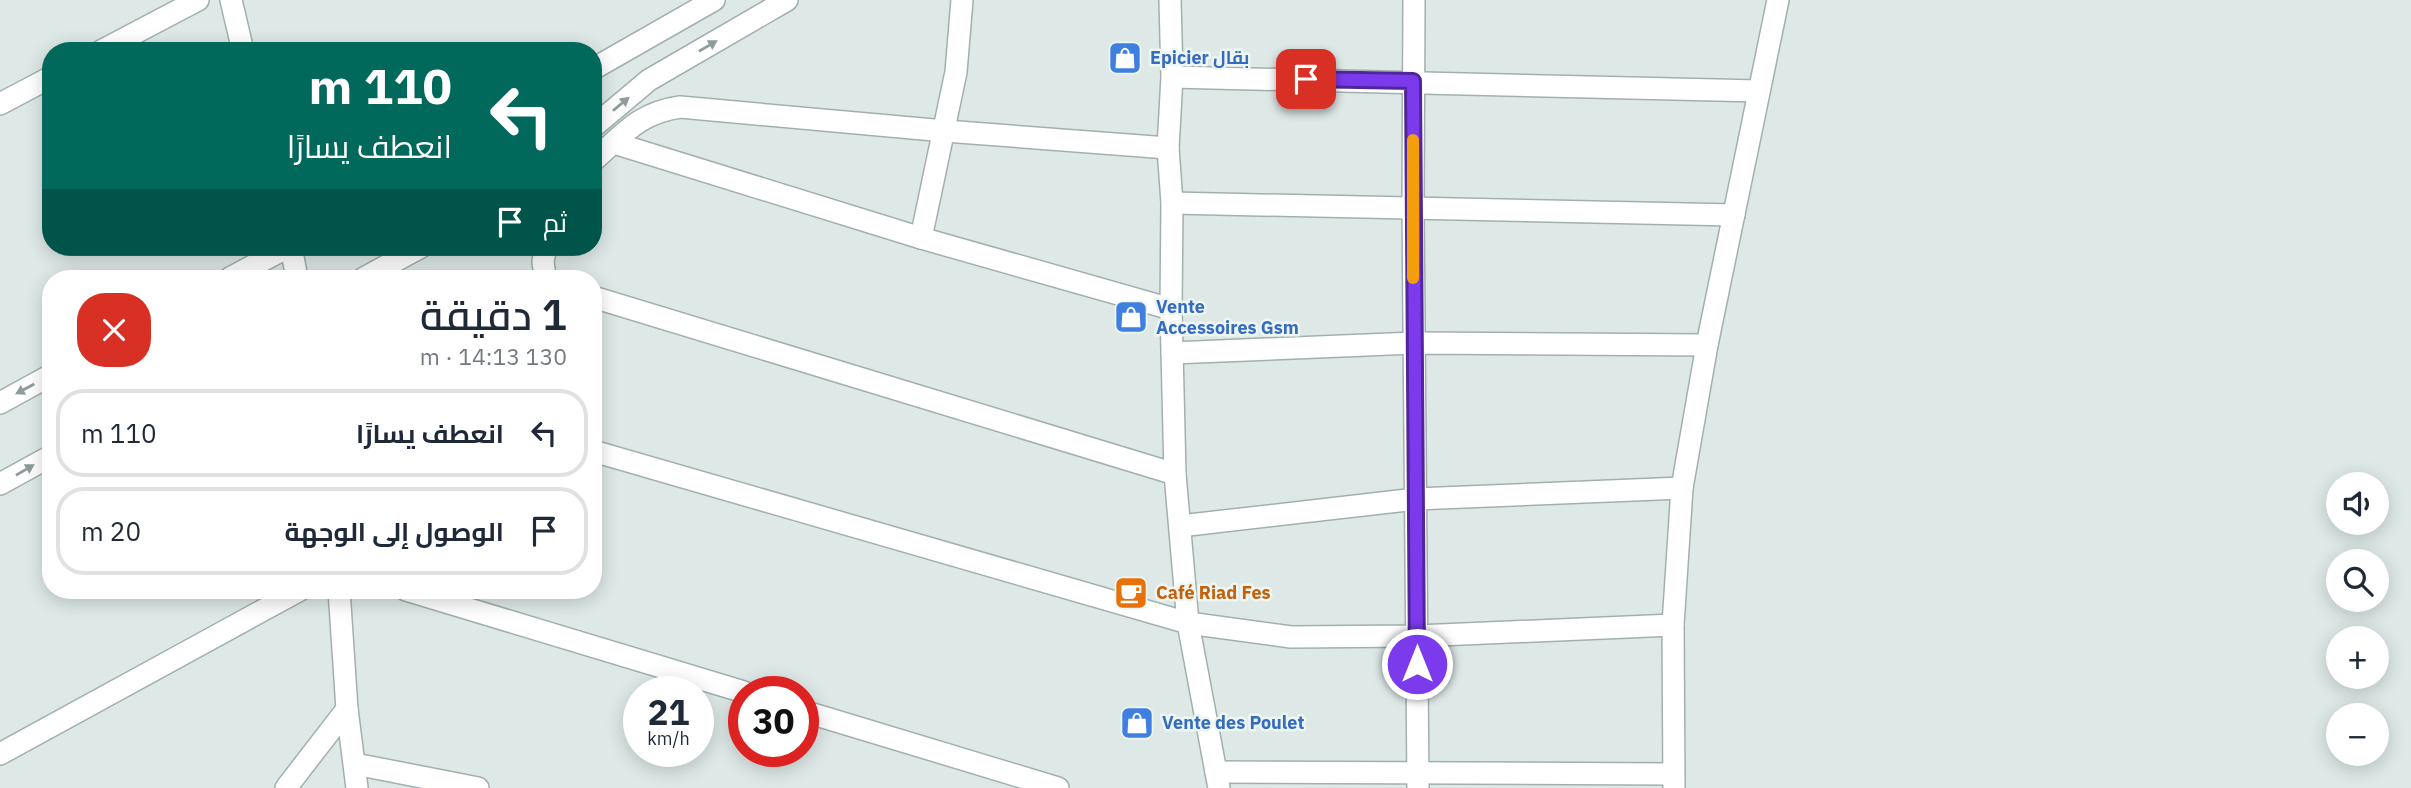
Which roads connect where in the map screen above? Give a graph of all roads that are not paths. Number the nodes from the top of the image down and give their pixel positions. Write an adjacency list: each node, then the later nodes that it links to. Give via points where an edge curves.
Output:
1 (198, 0): 9 (street)
2 (231, 0): 10 (street)
3 (714, 0): 11 (street)
4 (787, 0): 17 (street, one-way to 4, via 649,80)
5 (962, 0): 18 (street)
6 (1170, 0): 12 (street)
7 (1414, 0): 13 (street)
8 (1778, 0): 15 (street)
9 (118, 42)
10 (241, 42)
11 (602, 64)
12 (1172, 77): 13 (street); 20 (street)
13 (1413, 81): 15 (street); 23 (street)
14 (42, 82): 16 (street)
15 (1759, 91): 24 (street)
16 (0, 104)
17 (602, 119)
18 (945, 131): 19 (street, via 680,107 646,116); 20 (street); 25 (street)
19 (614, 143): 21 (street); 25 (street)
20 (1168, 148): 22 (street)
21 (602, 153)
22 (1172, 203): 23 (street); 31 (street)
23 (1413, 208): 24 (street); 32 (street)
24 (1734, 215): 33 (street)
25 (921, 239): 31 (street)
26 (273, 256): 28 (street)
27 (405, 256): 29 (street)
28 (245, 270)
29 (379, 270)
30 (602, 300): 39 (street)
31 (1171, 309): 34 (street)
32 (1414, 343): 33 (street); 34 (street); 42 (street)
33 (1707, 345): 41 (street)
34 (1172, 353): 39 (street)
35 (42, 380): 36 (street, one-way to 36)
36 (0, 402)
37 (602, 454): 47 (street)
38 (42, 461): 40 (street, one-way to 38)
39 (1175, 474): 43 (street)
40 (0, 484)
41 (1682, 488): 42 (street); 48 (street)
42 (1416, 499): 43 (street); 49 (street)
43 (1180, 526): 47 (street)
44 (284, 599): 53 (street)
45 (340, 599): 51 (street)
46 (436, 599): 50 (street)
47 (1188, 623): 49 (street, via 1291,637); 55 (street)
48 (1672, 625): 49 (street); 57 (street)
49 (1417, 636): 56 (street)
50 (728, 687)
51 (347, 709): 54 (street); 58 (street)
52 (819, 715): 61 (street)
53 (0, 754)
54 (355, 764): 59 (street); 60 (street)
55 (1217, 780): 56 (street)
56 (1418, 781): 57 (street)
57 (1673, 781)
58 (286, 788)
59 (357, 788)
60 (478, 788)
61 (1058, 788)

